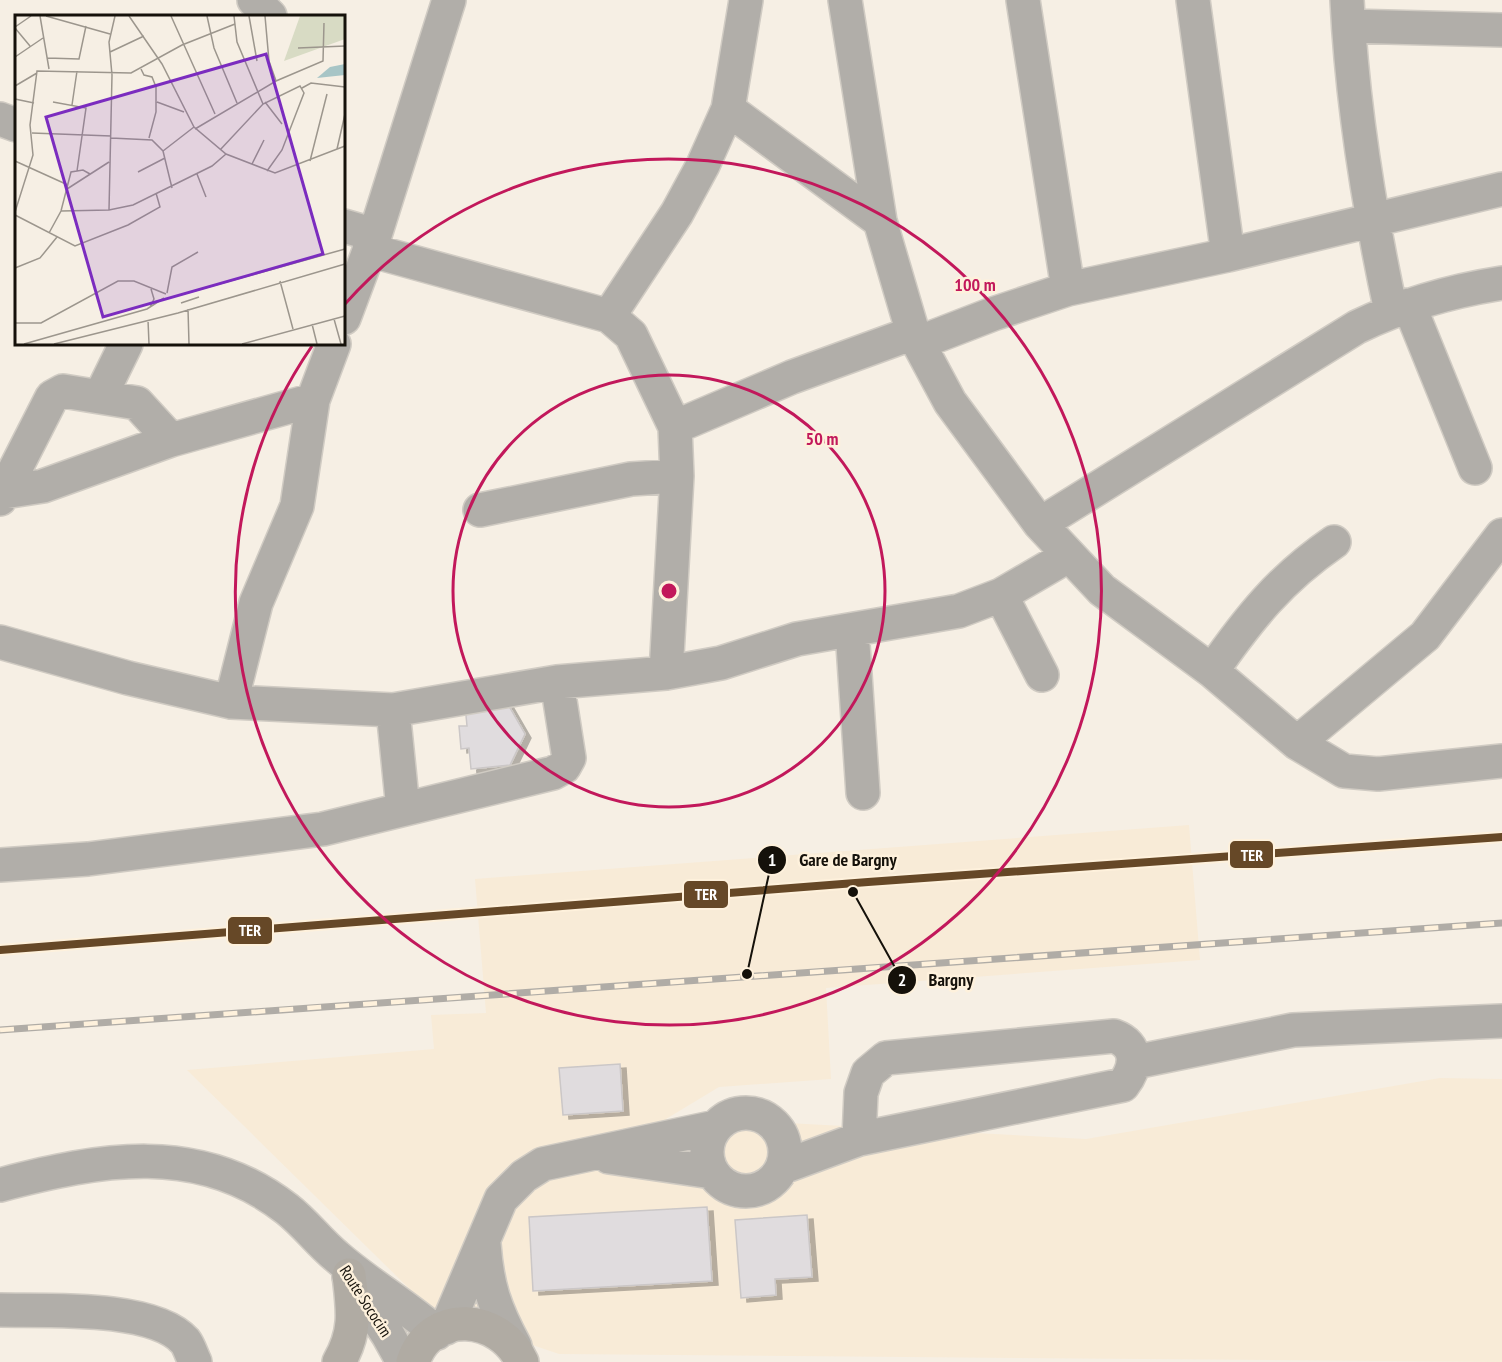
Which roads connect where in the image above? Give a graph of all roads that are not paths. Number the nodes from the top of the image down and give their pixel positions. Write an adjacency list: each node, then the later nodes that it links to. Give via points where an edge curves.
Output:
1 (254, 0): 9 (street)
2 (449, 0): 18 (street)
3 (746, 0): 11 (street)
4 (845, 0): 15 (street)
5 (1023, 0): 21 (street)
6 (1193, 0): 19 (street)
7 (1348, 13): 8 (street); 16 (street)
8 (1433, 13): 10 (street)
9 (269, 15)
10 (1502, 30)
11 (728, 109): 15 (street); 24 (street, via 677,213)
12 (0, 119): 13 (street)
13 (15, 125)
14 (1502, 189): 16 (street)
15 (880, 221): 25 (street)
16 (1372, 221): 19 (street); 22 (street)
17 (345, 227): 18 (street)
18 (372, 242): 23 (street); 24 (street)
19 (1228, 255): 21 (street)
20 (1502, 283): 22 (street, via 1439,295)
21 (1068, 289): 25 (street)
22 (1400, 308): 32 (street); 36 (street, via 1324,346)
23 (345, 315)
24 (609, 316): 30 (street, via 631,335)
25 (915, 338): 30 (street, via 792,377); 36 (street, via 950,402)
26 (126, 345): 28 (street)
27 (334, 345): 29 (street)
28 (100, 397): 31 (street, via 137,403); 34 (street, via 63,391 52,397)
29 (313, 400): 31 (street); 47 (street, via 297,506 256,603)
30 (675, 427): 33 (street)
31 (171, 440): 34 (street, via 43,486)
32 (1475, 468)
33 (677, 476): 35 (street, via 631,479); 44 (street)
34 (5, 479)
35 (480, 510)
36 (1040, 524): 39 (street)
37 (1502, 535): 49 (street, via 1425,636)
38 (1334, 542): 43 (street, via 1306,561 1252,614)
39 (1068, 556): 40 (street); 43 (street, via 1102,590)
40 (1001, 595): 41 (street, via 959,611); 45 (street)
41 (852, 630): 44 (street, via 797,639 721,663); 51 (street)
42 (0, 642): 47 (street)
43 (1212, 671): 49 (street)
44 (666, 673): 46 (street)
45 (1042, 675)
46 (557, 682): 48 (street); 52 (street, via 569,758 564,767 554,773)
47 (231, 702): 48 (street)
48 (393, 710): 52 (street)
49 (1297, 743): 50 (street, via 1344,771 1359,774)
50 (1502, 761)
51 (863, 793)
52 (403, 809): 53 (street, via 323,829 88,859)
53 (0, 865)
54 (1502, 1021): 55 (street, via 1293,1030)
55 (1135, 1062): 57 (street, via 1123,1085); 57 (street, via 1125,1040 1114,1036 886,1058 868,1073 864,1083)
56 (716, 1126): 58 (street); 59 (street, via 736,1114 749,1113 771,1122 785,1142); 60 (street, via 707,1149)
57 (859, 1139): 59 (street)
58 (589, 1154): 60 (street); 62 (street, via 543,1164 524,1176 501,1198)
59 (783, 1167): 60 (street, via 766,1186 754,1191 730,1189)
60 (712, 1172)
61 (0, 1185): 63 (street, via 72,1167 114,1162 195,1166 226,1175 287,1209)
62 (484, 1242): 65 (street); 66 (street, via 486,1276 494,1307)
63 (343, 1266): 65 (street, Route Sococim); 65 (street, Route Sococim, via 415,1313); 68 (highway, via 354,1321)
64 (0, 1310): 67 (street, via 121,1314 163,1327 185,1341)
65 (416, 1351): 66 (highway, via 466,1323 501,1334)
66 (519, 1354)
67 (195, 1362)
68 (339, 1362)

